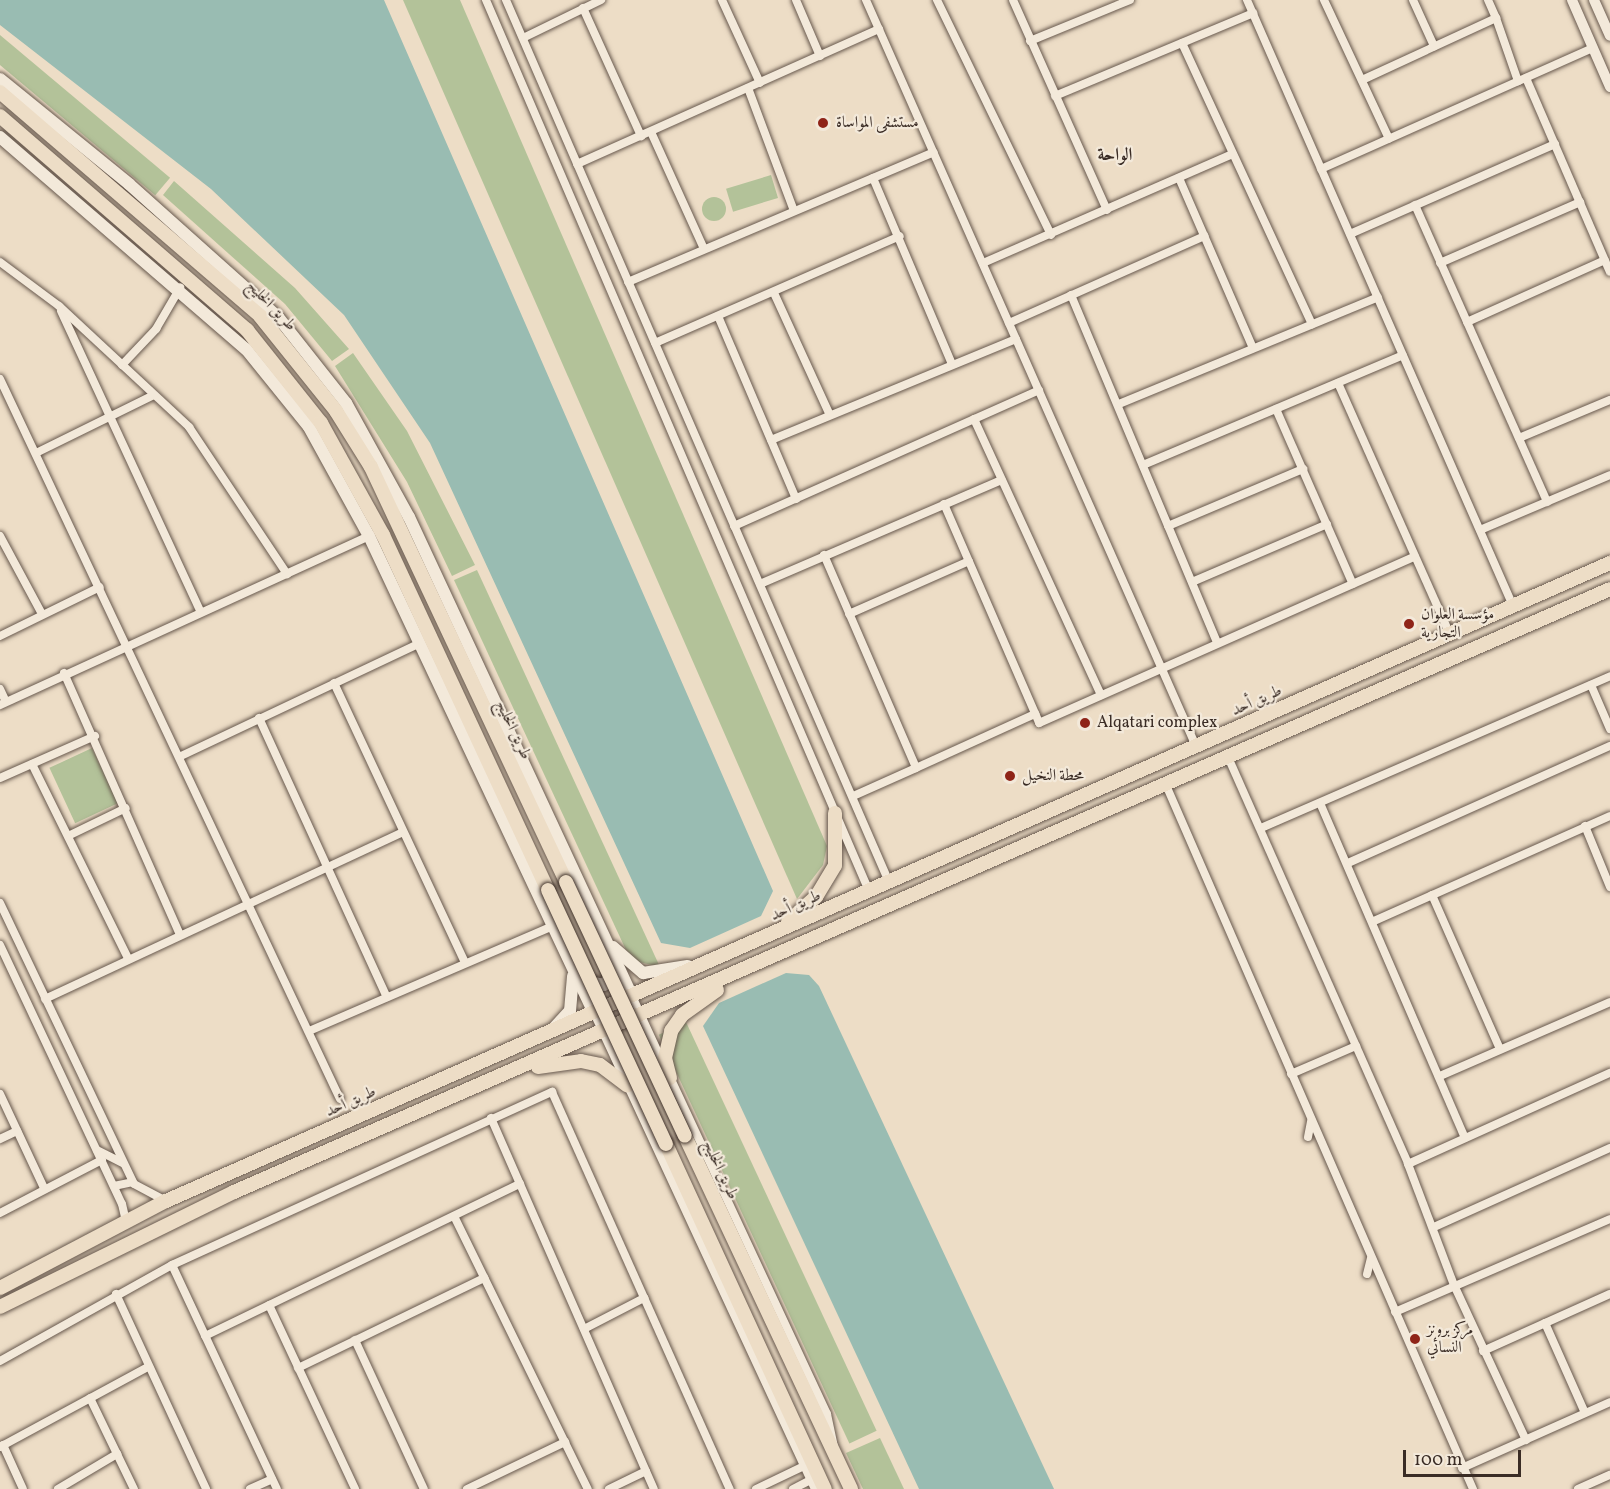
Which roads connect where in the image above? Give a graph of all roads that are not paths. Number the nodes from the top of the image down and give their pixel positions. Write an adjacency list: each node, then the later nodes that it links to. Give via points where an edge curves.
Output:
1 (486, 0): 155 (street)
2 (506, 0): 21 (street)
3 (601, 0): 16 (street)
4 (723, 0): 30 (street)
5 (796, 0): 26 (street)
6 (867, 0): 19 (street)
7 (937, 0): 55 (street)
8 (1013, 0): 22 (street)
9 (1130, 0): 22 (street)
10 (1247, 0): 17 (street)
11 (1324, 0): 28 (street)
12 (1413, 0): 24 (street)
13 (1488, 0): 18 (street)
14 (1572, 0): 25 (street)
15 (1594, 0): 20 (street)
16 (583, 8): 21 (street); 37 (street)
17 (1253, 13): 23 (street); 46 (street)
18 (1496, 18): 24 (street); 29 (street)
19 (879, 29): 26 (street); 41 (street)
20 (1610, 36)
21 (523, 38): 44 (street)
22 (1030, 41): 34 (street)
23 (1182, 43): 34 (street); 43 (street)
24 (1434, 46): 28 (street)
25 (1593, 48): 29 (street); 31 (street)
26 (820, 56): 30 (street)
27 (0, 80): 112 (main road, via 129,184 303,346 382,462)
28 (1362, 80): 39 (street)
29 (1522, 80): 39 (street); 40 (street)
30 (760, 83): 32 (street)
31 (1610, 87)
32 (748, 88): 36 (street); 52 (street)
33 (0, 92): 107 (main road, طريق الخليج, via 260,316 336,411)
34 (1055, 96): 51 (street)
35 (0, 116): 45 (main road, طريق الخليج)
36 (651, 132): 37 (street); 57 (street)
37 (641, 136): 44 (street)
38 (0, 137): 42 (main road)
39 (1389, 139): 46 (street)
40 (1555, 144): 49 (street); 50 (street)
41 (934, 152): 47 (street); 60 (street)
42 (22, 154): 45 (main road); 64 (main road)
43 (1232, 154): 48 (street); 72 (street)
44 (577, 164): 63 (street)
45 (60, 167): 125 (main road, طريق الخليج, via 200,286 283,370 352,474)
46 (1321, 169): 53 (street)
47 (873, 178): 52 (street); 54 (street)
48 (1179, 178): 51 (street); 56 (street)
49 (1580, 202): 58 (street); 61 (street)
50 (1414, 205): 53 (street); 61 (street)
51 (1107, 210): 55 (street)
52 (794, 211): 57 (street)
53 (1350, 234): 67 (street)
54 (900, 236): 65 (street); 77 (street)
55 (1051, 236): 60 (street)
56 (1204, 236): 66 (street); 75 (street)
57 (704, 249): 63 (street)
58 (1605, 260): 62 (street); 70 (street)
59 (0, 262): 68 (street)
60 (983, 263): 71 (street)
61 (1440, 263): 70 (street)
62 (1610, 272)
63 (628, 282): 74 (street)
64 (180, 288): 78 (street, via 156,329); 106 (main road, via 269,374 309,427)
65 (774, 292): 69 (street); 88 (street)
66 (1071, 295): 71 (street); 86 (street)
67 (1378, 297): 72 (street); 76 (street)
68 (59, 306): 78 (street); 89 (street)
69 (718, 316): 74 (street); 92 (street)
70 (1467, 322): 91 (street)
71 (1009, 323): 73 (street)
72 (1312, 324): 75 (street)
73 (1016, 339): 77 (street); 81 (street)
74 (654, 343): 102 (street)
75 (1253, 348): 86 (street)
76 (1403, 355): 80 (street); 104 (street)
77 (951, 362): 88 (street)
78 (122, 365): 82 (street)
79 (0, 380): 83 (street)
80 (1338, 383): 87 (street); 109 (street)
81 (1039, 390): 90 (street); 128 (street)
82 (154, 395): 89 (street); 113 (street, via 189,428)
83 (10, 400): 85 (street); 93 (street)
84 (1610, 400): 91 (street)
85 (0, 404)
86 (1119, 404): 94 (street)
87 (1276, 409): 94 (street); 95 (street)
88 (829, 413): 92 (street)
89 (112, 418): 93 (street); 120 (street)
90 (974, 419): 97 (street); 98 (street)
91 (1519, 438): 99 (street)
92 (771, 440): 98 (street)
93 (36, 453): 117 (street)
94 (1143, 465): 103 (street)
95 (1303, 469): 101 (street); 103 (street)
96 (1610, 475): 99 (street)
97 (1002, 480): 100 (street); 136 (street)
98 (796, 499): 102 (street)
99 (1547, 502): 104 (street)
100 (944, 504): 108 (street); 110 (street)
101 (1327, 524): 114 (street); 116 (street)
102 (734, 526): 115 (street)
103 (1168, 526): 114 (street)
104 (1480, 530): 119 (street)
105 (0, 536): 121 (street)
106 (369, 536): 113 (street); 125 (main road)
107 (408, 546): 112 (main road); 249 (main road, طريق الخليج, bridge)
108 (824, 555): 115 (street); 122 (street)
109 (1415, 556): 116 (street); 123 (street)
110 (969, 561): 122 (street); 139 (street)
111 (1610, 563): 119 (main road, طريق أحد)
112 (432, 566): 173 (main road)
113 (287, 574): 120 (street)
114 (1192, 582): 126 (street)
115 (760, 584): 152 (street)
116 (1353, 584): 126 (street)
117 (100, 587): 121 (street); 127 (street)
118 (1610, 589): 147 (main road)
119 (1513, 606): 123 (main road, طريق أحد)
120 (200, 609): 127 (street)
121 (42, 614): 124 (street)
122 (849, 614): 149 (street)
123 (1450, 634): 144 (main road, طريق أحد)
124 (0, 636)
125 (424, 641): 131 (main road); 132 (street); 134 (main road); 137 (main road, طريق الخليج)
126 (1217, 642): 128 (street)
127 (127, 644): 129 (street); 146 (street)
128 (1161, 668): 136 (street); 144 (street)
129 (64, 673): 138 (street); 143 (street)
130 (1610, 676): 133 (street)
131 (435, 677): 134 (main road); 140 (main road)
132 (334, 683): 141 (street); 159 (street)
133 (1591, 685): 142 (street); 153 (street)
134 (445, 686): 137 (main road); 140 (main road)
135 (0, 689): 138 (street)
136 (1101, 695): 139 (street, via 1039,723)
137 (459, 698): 273 (main road, طريق الخليج, bridge)
138 (3, 703)
139 (1035, 714): 149 (street)
140 (453, 715): 170 (main road)
141 (260, 718): 146 (street); 162 (street)
142 (1610, 729)
143 (95, 736): 148 (street); 154 (street)
144 (1196, 746): 163 (main road, طريق أحد)
145 (1610, 746): 161 (street)
146 (181, 756): 168 (street)
147 (1228, 757): 151 (main road); 158 (street)
148 (32, 764): 150 (street); 160 (street)
149 (916, 768): 152 (street)
150 (0, 778)
151 (1166, 785): 181 (main road); 196 (street)
152 (853, 796): 163 (street)
153 (1320, 803): 158 (street); 161 (street)
154 (126, 808): 160 (street); 171 (street)
155 (835, 813): 165 (street); 172 (main road, via 839,845 828,882)
156 (1610, 816): 157 (street)
157 (1585, 826): 164 (street); 166 (street)
158 (1261, 828): 191 (street)
159 (403, 832): 162 (street); 178 (street)
160 (68, 836): 177 (street)
161 (1347, 863): 169 (street)
162 (328, 869): 168 (street); 183 (street)
163 (889, 882): 165 (main road, طريق أحد)
164 (1610, 887)
165 (868, 891): 172 (main road, طريق أحد)
166 (1432, 895): 169 (street); 192 (street)
167 (0, 903): 184 (street)
168 (247, 903): 171 (street); 188 (street)
169 (1374, 921): 197 (street)
170 (553, 926): 175 (main road); 178 (street)
171 (179, 933): 177 (street)
172 (773, 934): 179 (main road, طريق أحد)
173 (606, 938): 176 (main road); 179 (main road, via 631,967 643,973)
174 (0, 945): 209 (street)
175 (564, 949): 180 (main road); 189 (main road, via 575,994 570,1011)
176 (611, 953): 180 (main road, via 614,972 604,985 587,983); 182 (main road)
177 (128, 958): 184 (street)
178 (465, 963): 183 (street)
179 (706, 963): 182 (main road, طريق أحد)
180 (571, 964): 186 (main road)
181 (733, 974): 187 (main road); 198 (main road, via 682,1015 671,1031 665,1058)
182 (632, 996): 186 (main road, طريق أحد); 187 (street)
183 (387, 997): 188 (street)
184 (45, 999): 211 (street)
185 (1610, 1002): 192 (street)
186 (594, 1013): 189 (main road, طريق أحد); 190 (street)
187 (641, 1015): 190 (main road); 193 (street)
188 (309, 1031): 201 (street)
189 (551, 1032): 217 (main road, طريق أحد)
190 (602, 1032): 194 (main road); 199 (street)
191 (1356, 1046): 196 (street); 212 (street)
192 (1500, 1049): 197 (street)
193 (662, 1061): 198 (street); 199 (street, via 643,1034 627,1036 617,1047)
194 (518, 1069): 199 (main road, via 581,1061 600,1065); 233 (main road, via 234,1192)
195 (1610, 1073): 206 (street)
196 (1291, 1074): 203 (street)
197 (1440, 1076): 206 (street)
198 (670, 1078): 249 (street, via 827,1414)
199 (624, 1079): 251 (street)
200 (0, 1094): 204 (street)
201 (340, 1099)
202 (491, 1118): 214 (street); 224 (street); 231 (street, via 552,1092)
203 (1311, 1120): 205 (street); 223 (street)
204 (17, 1131): 207 (street); 216 (street)
205 (1308, 1137)
206 (1465, 1138): 212 (street)
207 (0, 1139)
208 (1610, 1148): 222 (street)
209 (97, 1150): 210 (street); 211 (street)
210 (102, 1160): 215 (street); 216 (street)
211 (123, 1163): 213 (street)
212 (1408, 1164): 222 (street)
213 (133, 1182): 215 (street); 217 (street)
214 (520, 1184): 219 (street); 236 (street)
215 (114, 1186): 221 (street)
216 (44, 1188): 218 (street)
217 (166, 1201): 221 (main road, طريق أحد)
218 (0, 1213)
219 (454, 1216): 226 (street); 232 (street)
220 (1610, 1219): 227 (street)
221 (126, 1222): 228 (main road, طريق أحد)
222 (1434, 1227): 227 (street)
223 (1371, 1258): 225 (street); 234 (street)
224 (172, 1265): 229 (street); 237 (street)
225 (1367, 1274)
226 (484, 1278): 238 (street); 247 (street)
227 (1454, 1285): 234 (street); 239 (street)
228 (0, 1288)
229 (116, 1294): 240 (street); 241 (street)
230 (1610, 1294): 235 (street)
231 (645, 1298): 236 (street); 269 (street)
232 (269, 1305): 237 (street); 242 (street)
233 (0, 1307)
234 (1395, 1312): 252 (street)
235 (1545, 1323): 239 (street); 245 (street)
236 (584, 1329): 253 (street)
237 (205, 1336): 255 (street)
238 (355, 1340): 242 (street); 264 (street)
239 (1483, 1351): 246 (street)
240 (0, 1360)
241 (148, 1367): 243 (street); 260 (street)
242 (298, 1368): 263 (street)
243 (90, 1398): 248 (street); 250 (street)
244 (1610, 1402): 245 (street)
245 (1585, 1413): 246 (street)
246 (1526, 1440): 252 (street)
247 (565, 1442): 265 (street); 266 (street)
248 (2, 1446): 257 (street)
249 (834, 1452): 274 (main road, طريق الخليج)
250 (117, 1454): 258 (street); 259 (street)
251 (804, 1466): 256 (street); 270 (street)
252 (1462, 1468): 275 (street)
253 (646, 1470): 267 (street); 268 (street)
254 (1610, 1475): 276 (street)
255 (272, 1479): 261 (street); 262 (street)
256 (811, 1480): 271 (street); 272 (street)
257 (22, 1489)
258 (58, 1489)
259 (134, 1489)
260 (206, 1489)
261 (250, 1489)
262 (277, 1489)
263 (355, 1489)
264 (424, 1489)
265 (467, 1489)
266 (588, 1489)
267 (609, 1489)
268 (654, 1489)
269 (730, 1489)
270 (756, 1489)
271 (793, 1489)
272 (815, 1489)
273 (825, 1489)
274 (851, 1489)
275 (1473, 1489)
276 (1578, 1489)

